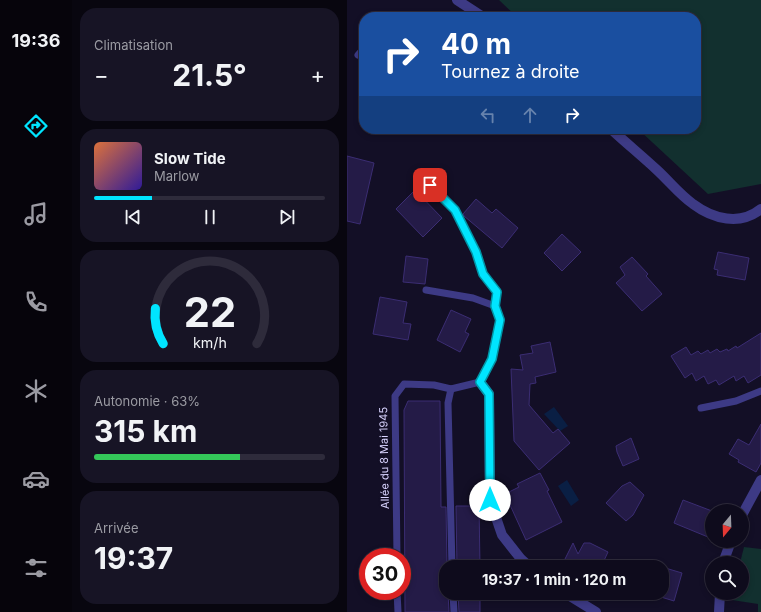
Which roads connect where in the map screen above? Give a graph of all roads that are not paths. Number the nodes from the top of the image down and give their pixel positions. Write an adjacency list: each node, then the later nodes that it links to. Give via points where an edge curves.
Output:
1 (457, 0): 2 (street)
2 (475, 12)
3 (617, 134): 5 (street, via 693,204 708,213 724,219 741,219)
4 (430, 185): 7 (lane, via 455,210 476,252 483,274 497,292)
5 (761, 209)
6 (426, 290): 7 (lane, via 473,298)
7 (495, 306): 8 (lane, via 500,320 492,359)
8 (480, 382): 9 (lane, Allée du 8 Mai 1945); 16 (street, via 489,394 490,500 503,536)
9 (451, 389): 14 (lane, Allée du 8 Mai 1945, via 434,385 404,384 395,396); 15 (lane, via 448,403)
10 (761, 391): 11 (lane)
11 (701, 408)
12 (761, 480): 13 (street)
13 (748, 504)
14 (397, 548)
15 (452, 560)
16 (522, 560)
17 (397, 600): 21 (lane)
18 (453, 600): 22 (lane)
19 (576, 600): 23 (street)
20 (720, 600): 24 (street)
21 (398, 612)
22 (453, 612)
23 (596, 612)
24 (719, 612)

